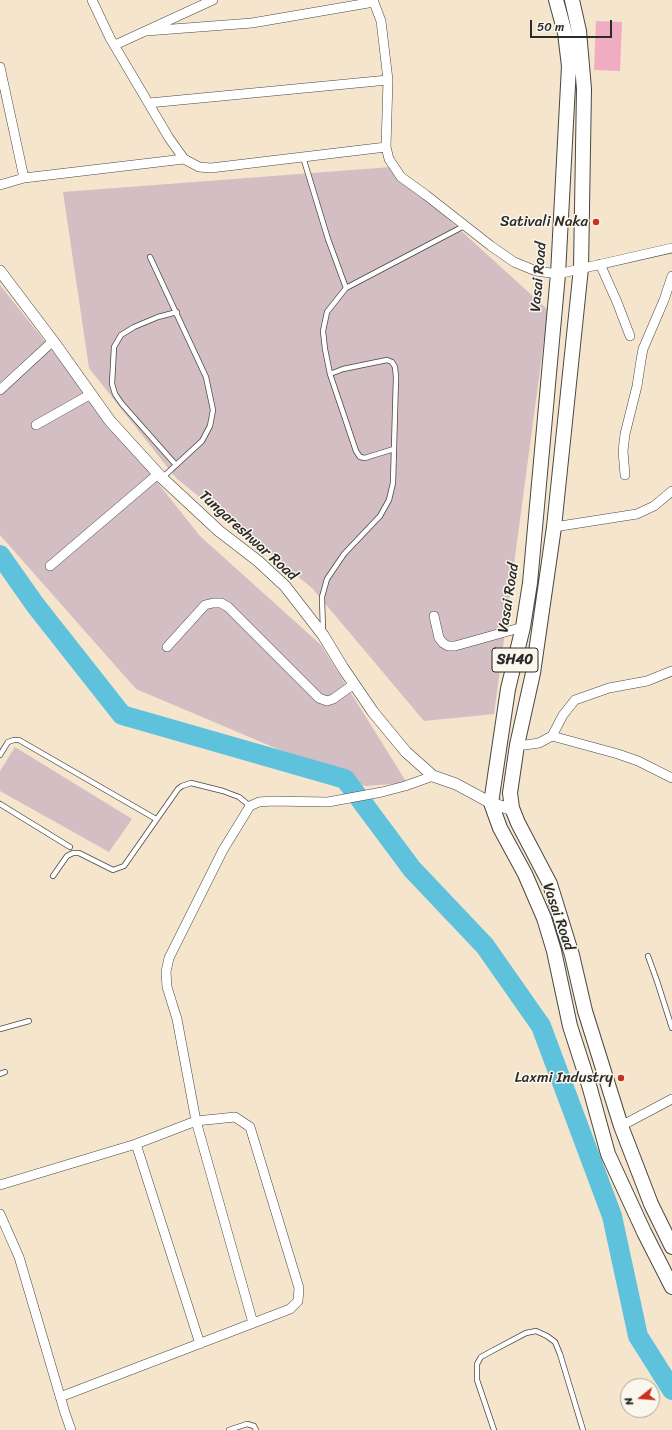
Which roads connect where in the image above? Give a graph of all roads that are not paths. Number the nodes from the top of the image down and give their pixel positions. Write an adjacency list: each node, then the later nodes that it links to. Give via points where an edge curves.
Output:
1 (92, 0): 7 (street)
2 (213, 0): 6 (street)
3 (556, 0): 22 (main road, Vasai Road / SH40, via 565,33 569,66)
4 (572, 0): 20 (main road, Vasai Road / SH40, via 579,31 584,89)
5 (374, 1): 6 (street, via 252,23); 9 (street, via 381,21)
6 (146, 31): 7 (street)
7 (115, 45): 10 (street)
8 (0, 67): 14 (street)
9 (388, 80): 10 (street); 11 (street)
10 (149, 103): 13 (street)
11 (386, 147): 12 (street); 16 (street, via 389,159 401,177)
12 (302, 156): 13 (street, via 212,168 198,167); 24 (lane)
13 (184, 159): 14 (street)
14 (24, 178): 15 (street)
15 (0, 185)
16 (464, 226): 22 (street, via 514,262 536,271); 24 (lane)
17 (672, 248): 19 (street)
18 (150, 257): 25 (lane)
19 (600, 264): 20 (street); 26 (street)
20 (581, 268): 22 (street); 37 (main road, Vasai Road / SH40)
21 (0, 271): 27 (street, Tungareshwar Road)
22 (558, 274): 40 (main road, Vasai Road / SH40, via 536,527)
23 (672, 276): 34 (street, via 643,349 625,434)
24 (346, 288): 28 (lane, via 327,312 323,331)
25 (176, 312): 33 (lane, via 206,377 212,410 210,426 202,441); 33 (lane, via 158,317 121,335 114,347 112,384 122,404)
26 (630, 336)
27 (53, 341): 29 (street); 30 (street, Tungareshwar Road)
28 (330, 374): 32 (lane, via 360,457); 32 (lane, via 388,360 392,362 396,377)
29 (0, 390)
30 (91, 394): 31 (street); 35 (street, Tungareshwar Road, via 110,421)
31 (36, 425)
32 (394, 449): 41 (lane, via 393,482 389,500 380,516 344,554 327,579 322,598)
33 (176, 465): 35 (lane)
34 (625, 475)
35 (160, 476): 38 (street); 41 (street, Tungareshwar Road, via 219,531 285,586)
36 (672, 491): 37 (street, via 654,506 637,514)
37 (554, 528): 46 (main road, Vasai Road / SH40, via 534,673)
38 (50, 566)
39 (434, 616): 40 (street, via 439,638 448,646)
40 (522, 626): 50 (main road, Vasai Road / SH40, via 508,689)
41 (323, 635): 44 (street, Tungareshwar Road)
42 (167, 646): 44 (street, via 205,606 221,603 228,607 319,698 327,701 333,699)
43 (672, 671): 45 (street, via 647,681 609,688 575,700 563,715)
44 (354, 684): 48 (street, Tungareshwar Road, via 406,752)
45 (552, 736): 46 (street, via 539,743); 49 (street, via 638,761)
46 (517, 745): 53 (main road, Vasai Road / SH40, via 510,793)
47 (0, 756): 54 (lane, via 8,742 19,740)
48 (433, 776): 50 (street, Tungareshwar Road, via 456,784); 52 (street, via 382,792 328,802 272,801)
49 (672, 778)
50 (491, 803): 53 (street, Tungareshwar Road); 70 (main road, Vasai Road / SH40, via 500,828 525,874 544,918 570,1026 608,1154)
51 (0, 804): 55 (lane)
52 (250, 806): 54 (lane, via 239,797 224,791 191,783 178,789); 64 (street, via 223,850 169,958 166,972)
53 (513, 810): 65 (main road, Vasai Road / SH40, via 550,884 572,954 585,1011)
54 (156, 819): 56 (lane, via 124,866 113,870 79,853 73,853 67,856)
55 (70, 847)
56 (53, 876)
57 (648, 956): 59 (lane)
58 (29, 1021): 60 (lane)
59 (672, 1028)
60 (0, 1029)
61 (5, 1072): 62 (lane)
62 (0, 1074)
63 (672, 1099): 65 (street)
64 (196, 1121): 66 (street); 71 (street); 71 (street, via 235,1117 250,1127 300,1288 298,1301 290,1309)
65 (621, 1126): 69 (main road, Vasai Road / SH40, via 651,1204)
66 (136, 1144): 67 (street); 72 (street)
67 (0, 1185)
68 (0, 1214): 73 (street, via 19,1257)
69 (672, 1247)
70 (672, 1286)
71 (253, 1323): 72 (street)
72 (200, 1344): 73 (street)
73 (60, 1397): 74 (street)
74 (71, 1430)
75 (229, 1430): 76 (lane, via 247,1424 254,1426)
76 (256, 1430)
77 (494, 1430): 78 (lane, via 477,1380 477,1364 490,1352 526,1333 536,1331 555,1342)
78 (583, 1430)

